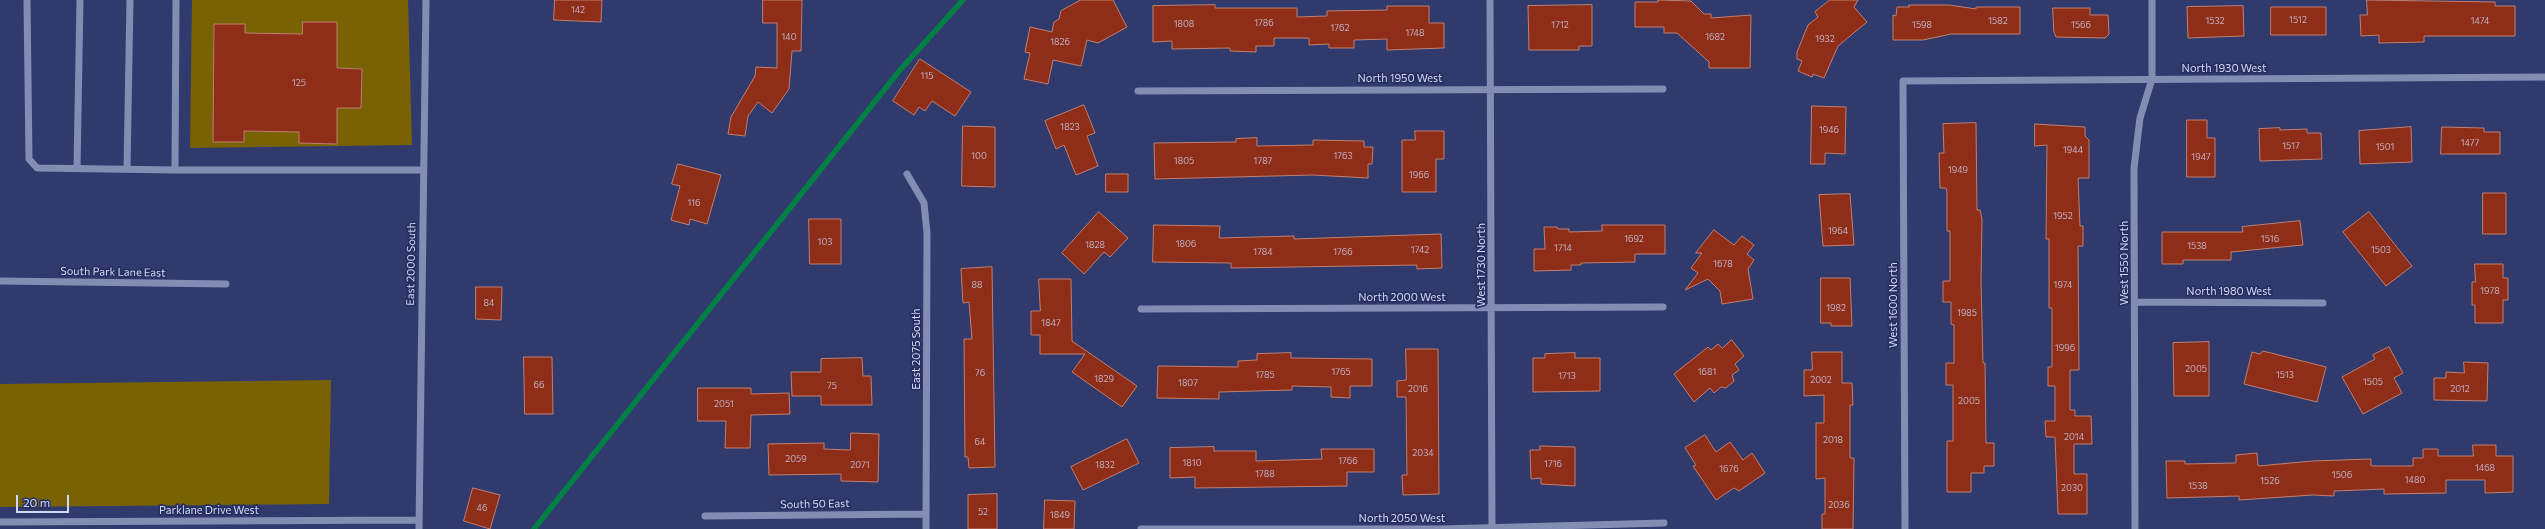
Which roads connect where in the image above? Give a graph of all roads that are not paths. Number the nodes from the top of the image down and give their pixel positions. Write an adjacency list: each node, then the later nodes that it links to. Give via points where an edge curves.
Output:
1 (27, 0): 14 (street, via 29,159 37,168)
2 (80, 0): 14 (street)
3 (130, 0): 15 (street)
4 (176, 0): 16 (street)
5 (426, 0): 17 (street, East 2000 South)
6 (1490, 0): 11 (street, West 1730 North)
7 (2152, 0): 9 (street, West 1550 North)
8 (2545, 77): 9 (street, North 1930 West)
9 (2152, 79): 10 (street, North 1930 West); 21 (street, West 1550 North, via 2140,118 2134,168)
10 (1904, 81): 35 (street, West 1600 North)
11 (1491, 88): 12 (street, North 1950 West); 13 (street, North 1950 West); 23 (street, West 1730 North)
12 (1663, 89)
13 (1138, 91)
14 (77, 168): 15 (street)
15 (127, 169): 16 (street)
16 (175, 170): 17 (street)
17 (423, 170): 28 (street, East 2000 South)
18 (907, 174): 26 (street, East 2075 South, via 924,203 927,234)
19 (0, 282): 20 (street, South Park Lane East)
20 (226, 284)
21 (2135, 302): 22 (street, North 1980 West); 36 (street, West 1550 North)
22 (2323, 303)
23 (1492, 308): 24 (street, North 2000 West); 25 (street, North 2000 West); 31 (street, West 1730 North)
24 (1663, 308)
25 (1141, 309)
26 (926, 514): 27 (street, South 50 East); 33 (street, East 2075 South)
27 (705, 516)
28 (419, 520): 29 (street, Parklane Drive West); 32 (street, East 2000 South)
29 (0, 522)
30 (1664, 523): 31 (street, North 2050 West)
31 (1492, 528): 34 (street, North 2050 West)
32 (419, 529)
33 (926, 529)
34 (1141, 529)
35 (1905, 529)
36 (2135, 529)

